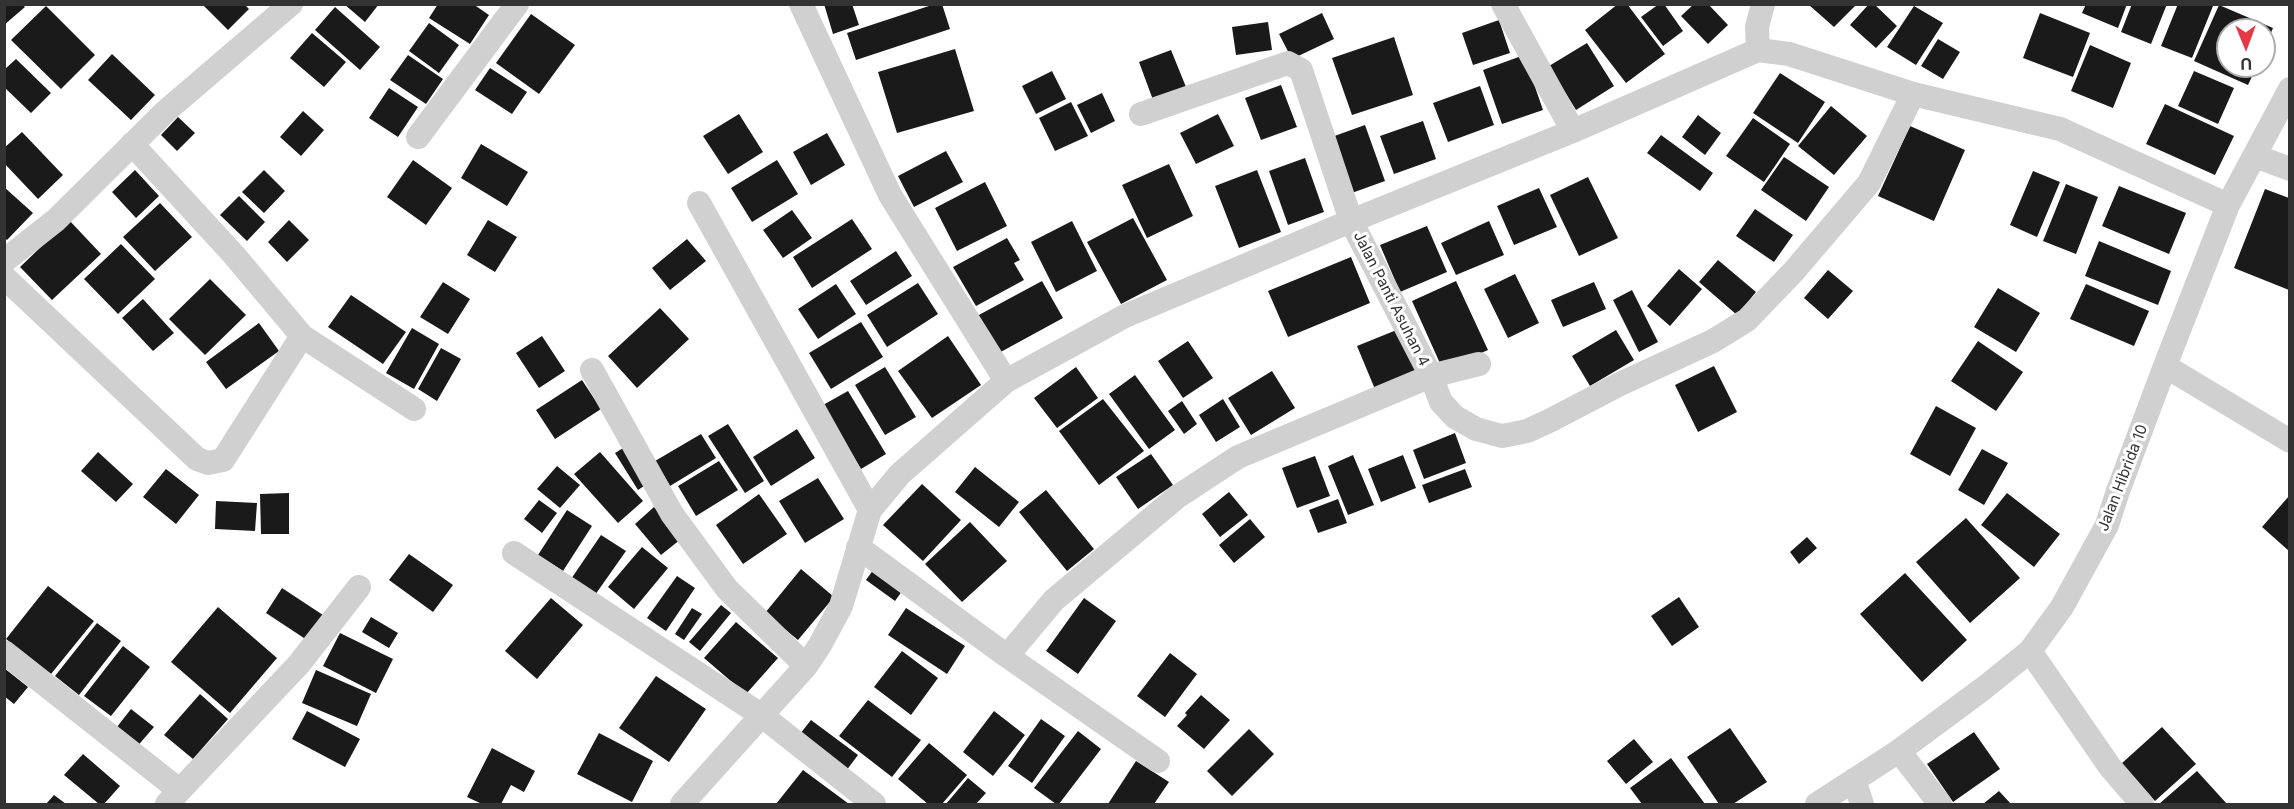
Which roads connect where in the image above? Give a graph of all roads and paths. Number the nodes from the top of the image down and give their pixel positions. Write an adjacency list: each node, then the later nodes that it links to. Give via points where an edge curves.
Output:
1 (291, 4): 12 (street)
2 (801, 4): 25 (street, via 890,195)
3 (1503, 4): 10 (street)
4 (1764, 4): 6 (street, via 1757,27)
5 (507, 8): 11 (street)
6 (1758, 50): 8 (street, via 1789,54); 10 (street)
7 (2289, 89): 13 (street, Jalan Hibrida 10)
8 (1913, 94): 16 (street, via 2060,129); 24 (street, Jalan Panti Asuhan 4, via 1869,183 1747,320 1713,341 1527,432 1502,436 1476,429 1455,417 1441,402)
9 (1141, 114): 17 (street, Jalan Panti Asuhan 4, via 1288,63 1296,66 1301,70)
10 (1573, 130): 17 (street)
11 (418, 137)
12 (132, 144): 18 (street, via 56,220); 20 (street)
13 (2255, 156): 14 (street); 16 (street, Jalan Hibrida 10)
14 (2289, 169)
15 (699, 203): 28 (street)
16 (2228, 205): 22 (street, Jalan Hibrida 10)
17 (1351, 221): 24 (street, Jalan Panti Asuhan 4); 25 (street, via 1125,316)
18 (4, 261)
19 (4, 277): 20 (street, via 197,459 208,463 223,460)
20 (302, 336): 26 (street)
21 (1479, 364): 24 (street)
22 (2165, 366): 27 (street); 32 (street, Jalan Hibrida 10, via 2107,525 2062,607)
23 (592, 370): 35 (street, via 672,514 726,589)
24 (1431, 376): 34 (street, via 1238,456 1177,497 1053,600)
25 (1006, 381): 28 (street, via 900,474)
26 (414, 409)
27 (2289, 441)
28 (870, 510): 29 (street)
29 (858, 547): 34 (street); 35 (street, via 841,606)
30 (514, 553): 36 (street)
31 (359, 587): 40 (street, via 299,664)
32 (2030, 651): 37 (street, Jalan Hibrida 10); 46 (street, via 2110,767)
33 (4, 652): 40 (street)
34 (1007, 656): 38 (street)
35 (806, 666): 36 (street)
36 (761, 715): 41 (street); 42 (street)
37 (1899, 751): 39 (street, Jalan Hibrida 10); 45 (street)
38 (1158, 761)
39 (1854, 780): 43 (street, Jalan Hibrida 10); 44 (street)
40 (173, 797)
41 (682, 804)
42 (874, 804)
43 (1817, 804)
44 (1862, 804)
45 (1940, 804)
46 (2142, 804)

